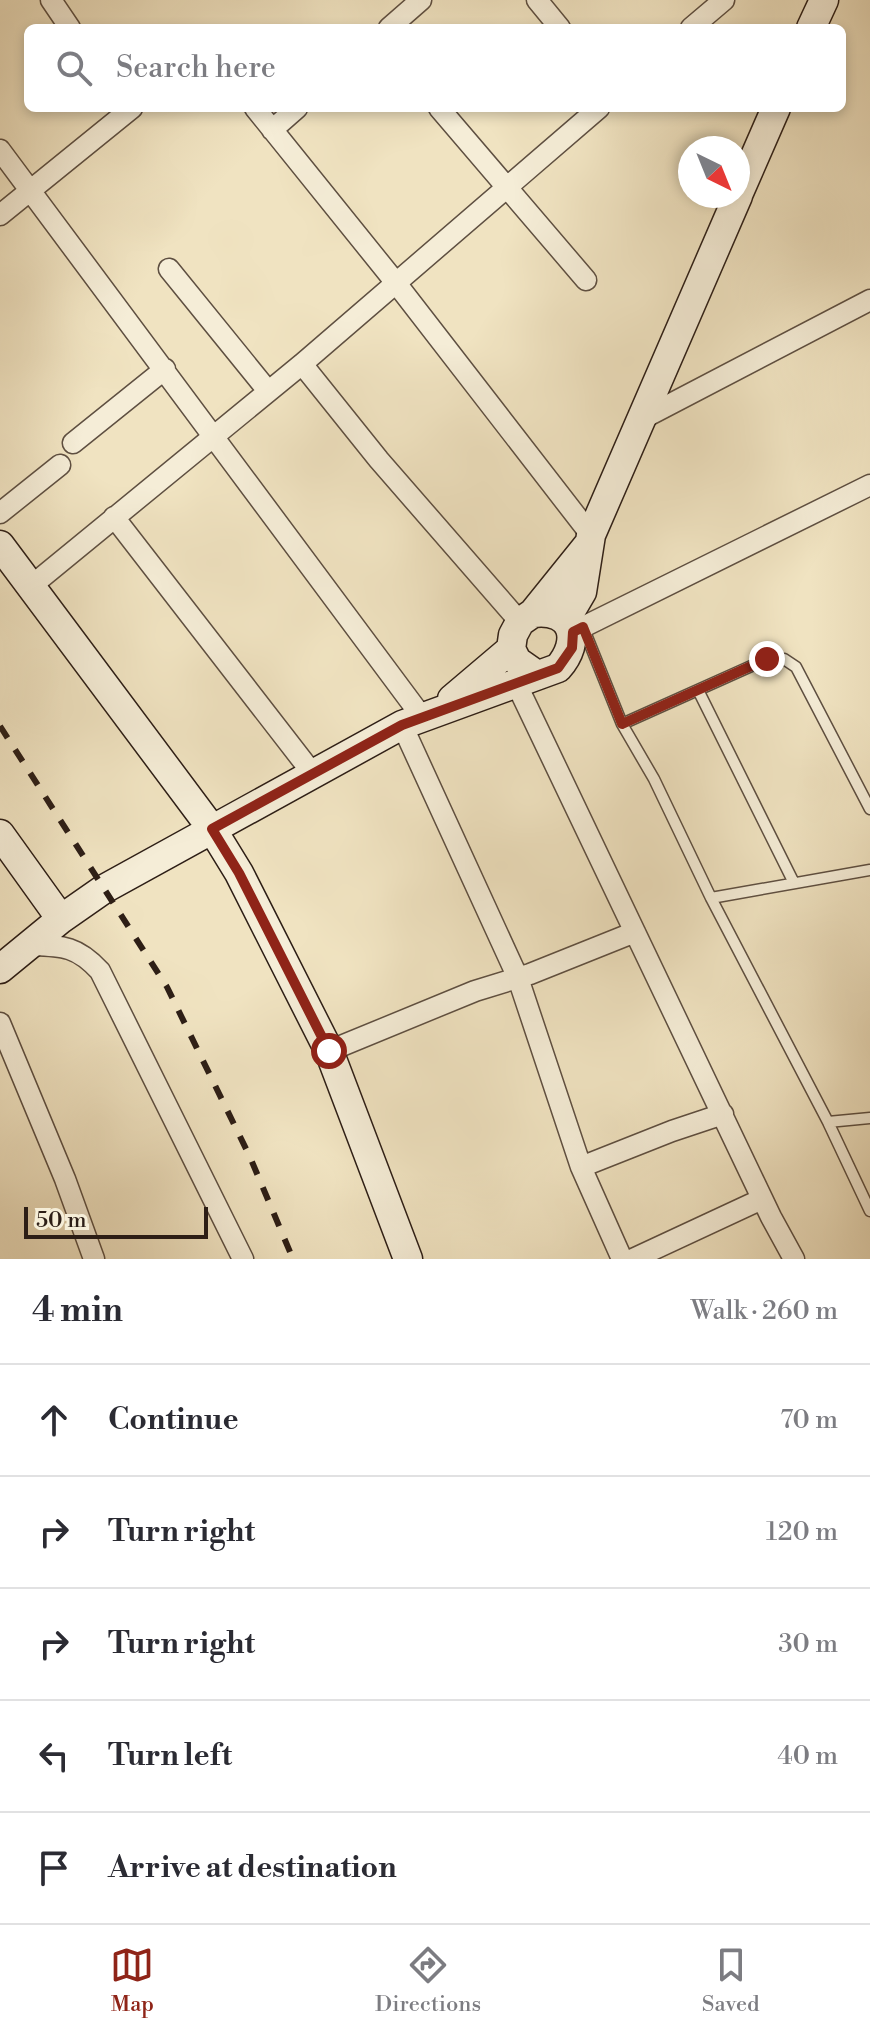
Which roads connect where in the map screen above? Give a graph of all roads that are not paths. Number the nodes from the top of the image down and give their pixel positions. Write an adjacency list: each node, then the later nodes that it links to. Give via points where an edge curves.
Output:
1 (51, 0): 7 (street)
2 (421, 0): 6 (street)
3 (537, 0): 8 (street)
4 (724, 0): 9 (street)
5 (824, 0): 10 (street)
6 (398, 7)
7 (67, 24)
8 (557, 24)
9 (696, 24)
10 (813, 24)
11 (124, 112): 21 (street)
12 (258, 112): 17 (street)
13 (292, 112): 17 (street)
14 (442, 112): 20 (street)
15 (594, 112): 20 (street)
16 (774, 112): 19 (street)
17 (272, 130): 26 (street)
18 (0, 150): 21 (street)
19 (750, 168)
20 (507, 188): 25 (street); 26 (street)
21 (31, 191): 23 (street); 29 (street)
22 (733, 208): 31 (street)
23 (0, 215)
24 (169, 269): 30 (street)
25 (586, 280)
26 (396, 283): 28 (street); 38 (street)
27 (870, 300): 31 (street)
28 (302, 364): 30 (street); 41 (street, via 379,460)
29 (165, 369): 32 (street); 33 (street)
30 (268, 391): 32 (street)
31 (638, 421): 38 (street)
32 (214, 434): 37 (street); 46 (street)
33 (73, 443)
34 (60, 465): 36 (street)
35 (870, 485): 42 (street)
36 (0, 513)
37 (114, 517): 40 (street); 48 (street)
38 (589, 541): 41 (street); 42 (street)
39 (0, 545): 40 (street)
40 (38, 598): 50 (street)
41 (527, 618): 42 (street, via 551,613); 43 (street, via 513,635)
42 (573, 627): 44 (street, via 572,648 558,668); 47 (lane)
43 (511, 649): 44 (street); 46 (street)
44 (526, 679): 46 (street); 56 (street)
45 (698, 690): 47 (lane); 49 (lane, via 767,659 784,659 796,667); 53 (lane)
46 (421, 717): 48 (street); 59 (street)
47 (622, 724): 54 (lane)
48 (313, 774): 50 (street)
49 (870, 809)
50 (212, 829): 55 (street); 61 (street)
51 (0, 834): 55 (street)
52 (870, 870): 53 (lane)
53 (794, 883): 54 (lane)
54 (711, 898): 64 (lane)
55 (61, 919): 57 (street)
56 (635, 932): 59 (street); 62 (street)
57 (31, 945): 58 (street); 69 (street, via 67,947 100,971)
58 (0, 969)
59 (518, 978): 61 (street); 65 (street)
60 (0, 1023): 68 (street)
61 (329, 1051): 70 (street)
62 (723, 1114): 65 (street); 66 (street)
63 (870, 1118): 64 (lane)
64 (828, 1122): 67 (lane)
65 (581, 1167): 71 (street)
66 (762, 1199): 72 (street); 73 (street)
67 (870, 1211)
68 (94, 1259)
69 (243, 1259)
70 (408, 1259)
71 (622, 1259)
72 (633, 1259)
73 (794, 1259)

